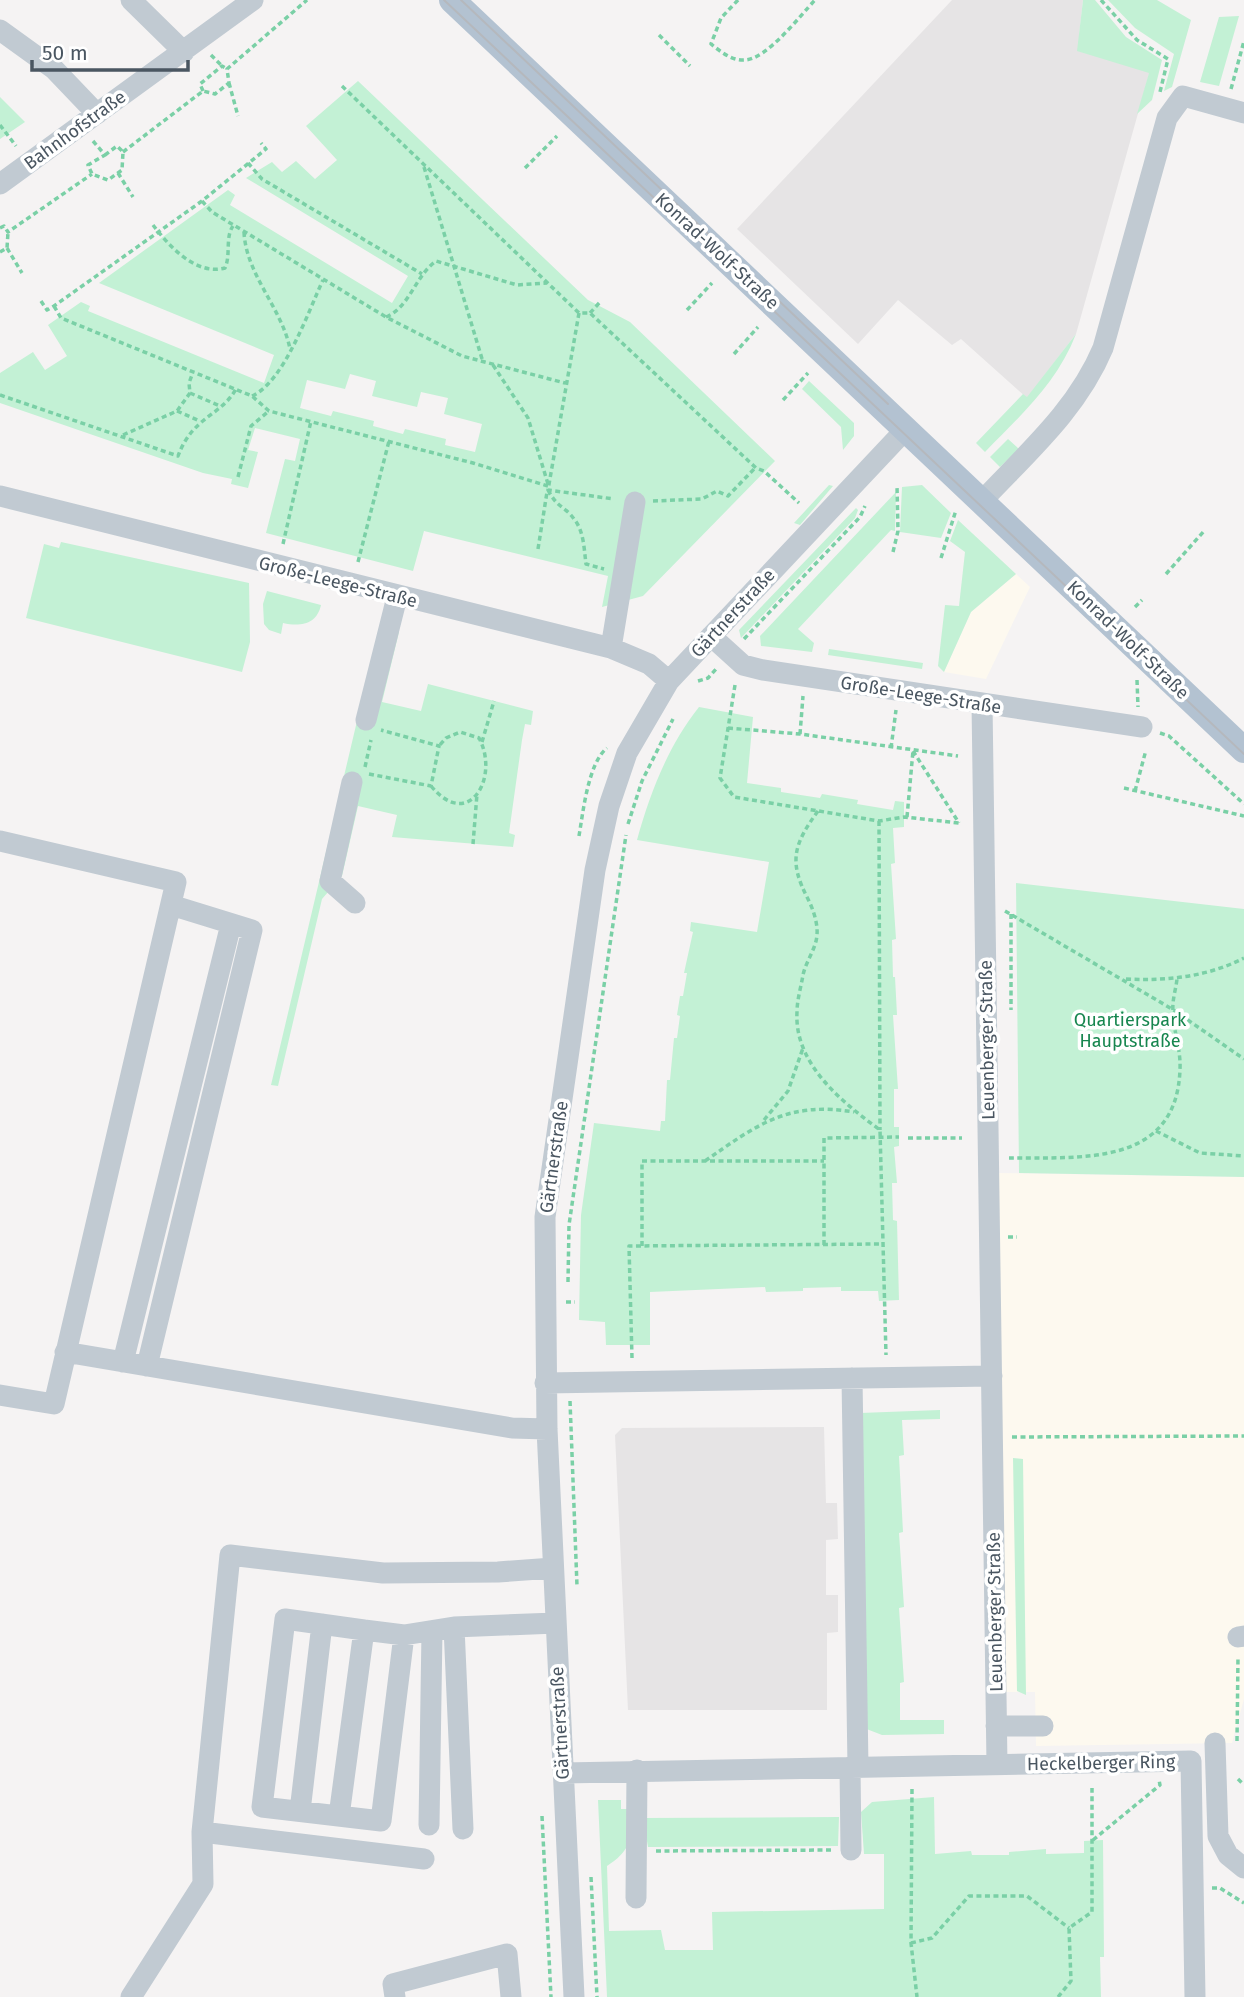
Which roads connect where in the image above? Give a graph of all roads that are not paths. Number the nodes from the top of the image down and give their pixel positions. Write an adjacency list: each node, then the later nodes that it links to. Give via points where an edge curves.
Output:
1 (131, 0): 5 (street)
2 (253, 0): 5 (street, Bahnhofstraße)
3 (452, 0): 9 (main road, Konrad-Wolf-Straße)
4 (0, 30): 7 (street, via 54,69)
5 (184, 52): 7 (street, Bahnhofstraße)
6 (1244, 113): 11 (street, via 1183,96 1167,118 1092,374 1062,417)
7 (97, 114): 8 (street, Bahnhofstraße, via 22,155)
8 (0, 184)
9 (906, 429): 11 (main road, Konrad-Wolf-Straße); 14 (street, Gärtnerstraße)
10 (0, 496): 13 (street, Große-Leege-Straße)
11 (982, 501): 20 (main road, Konrad-Wolf-Straße)
12 (635, 502): 15 (street)
13 (397, 597): 15 (street, Große-Leege-Straße); 18 (street)
14 (711, 636): 16 (street, Gärtnerstraße); 17 (street, Große-Leege-Straße, via 743,665 763,670)
15 (611, 648): 16 (street, Große-Leege-Straße, via 649,664)
16 (669, 681): 31 (street, Gärtnerstraße, via 627,753 595,870 545,1217)
17 (982, 703): 19 (street, Große-Leege-Straße); 29 (street, Leuenberger Straße)
18 (366, 720)
19 (1142, 727)
20 (1244, 750)
21 (352, 782): 23 (street, via 330,881)
22 (0, 841): 24 (street, via 176,881)
23 (355, 903)
24 (171, 905): 25 (street); 26 (street)
25 (232, 924): 27 (street); 28 (street, via 252,930)
26 (65, 1352): 27 (street); 32 (street, via 54,1404)
27 (123, 1362): 28 (street)
28 (147, 1366): 33 (street, via 499,1426)
29 (992, 1376): 30 (street); 41 (street, Leuenberger Straße)
30 (852, 1378): 31 (street); 45 (street)
31 (545, 1383): 33 (street, Gärtnerstraße)
32 (0, 1395)
33 (547, 1429): 34 (street, Gärtnerstraße)
34 (553, 1568): 35 (street, Gärtnerstraße); 52 (street, via 383,1573 230,1555)
35 (555, 1623): 37 (street); 47 (street, Gärtnerstraße)
36 (322, 1624): 38 (street); 48 (street); 48 (street, via 285,1619 262,1807)
37 (454, 1627): 39 (street); 51 (street)
38 (364, 1630): 40 (street); 49 (street)
39 (432, 1631): 40 (street); 50 (street)
40 (404, 1635): 49 (street, via 381,1821)
41 (996, 1726): 42 (street); 44 (street, Leuenberger Straße)
42 (1043, 1726)
43 (1215, 1746): 55 (street, via 1218,1836 1228,1855)
44 (997, 1765): 45 (street, Heckelberger Ring); 61 (street, Heckelberger Ring, via 1191,1760)
45 (854, 1767): 46 (street, Heckelberger Ring); 53 (street)
46 (636, 1770): 47 (street, Heckelberger Ring); 56 (street)
47 (563, 1773): 60 (street, Gärtnerstraße)
48 (300, 1811): 49 (street)
49 (340, 1816)
50 (429, 1825)
51 (463, 1829)
52 (202, 1832): 54 (street); 57 (street, via 203,1884)
53 (851, 1850)
54 (424, 1859)
55 (1244, 1868)
56 (636, 1898)
57 (131, 1997)
58 (395, 1997): 59 (street, via 393,1984 507,1954)
59 (511, 1997)
60 (574, 1997)
61 (1195, 1997)

